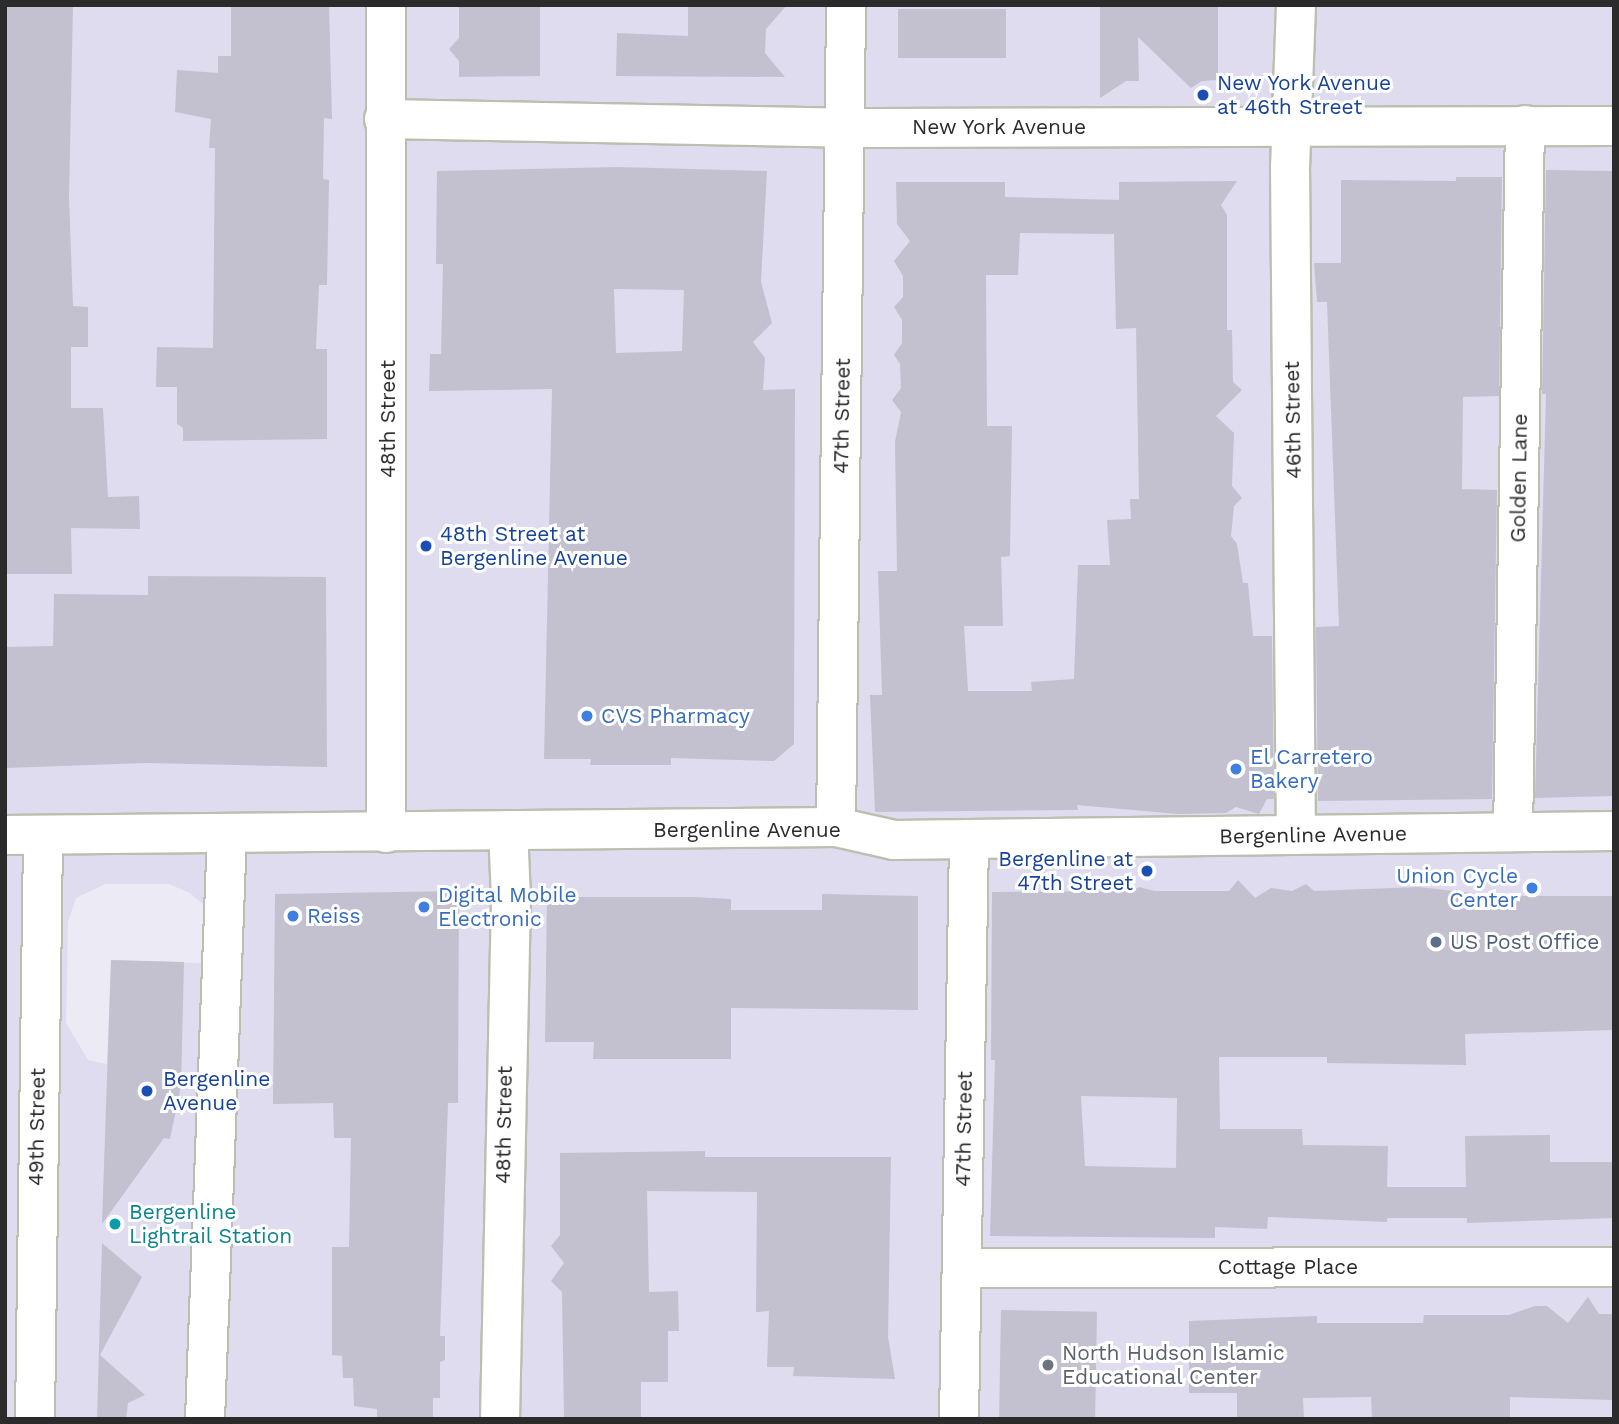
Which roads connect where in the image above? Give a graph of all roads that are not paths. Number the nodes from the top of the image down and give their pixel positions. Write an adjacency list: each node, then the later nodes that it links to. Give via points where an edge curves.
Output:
1 (386, 5): 4 (street, 48th Street)
2 (846, 5): 8 (street, 47th Street)
3 (1296, 5): 6 (street, 46th Street)
4 (384, 119): 8 (street, New York Avenue); 14 (street, 48th Street, via 389,424)
5 (1525, 125): 6 (street, New York Avenue); 7 (street, New York Avenue); 12 (street, Golden Lane)
6 (1293, 126): 8 (street, New York Avenue); 16 (street, 46th Street)
7 (1614, 126)
8 (846, 128): 9 (street, 47th Street)
9 (836, 827): 10 (street, Bergenline Avenue); 18 (street, Bergenline Avenue, via 894,840)
10 (508, 830): 14 (street, Bergenline Avenue); 24 (street, 48th Street, via 511,898)
11 (1614, 831): 12 (street, Bergenline Avenue)
12 (1513, 832): 16 (street, Bergenline Avenue)
13 (227, 833): 14 (street, Bergenline Avenue); 17 (street, Bergenline Avenue); 23 (street)
14 (386, 833)
15 (5, 835): 17 (street, Bergenline Avenue)
16 (1296, 835): 18 (street, Bergenline Avenue)
17 (43, 836): 21 (street, 49th Street)
18 (969, 839): 20 (street, 47th Street)
19 (1614, 1267): 20 (street, Cottage Place)
20 (962, 1268): 25 (street, 47th Street)
21 (20, 1273): 22 (street, 49th Street)
22 (35, 1419)
23 (205, 1419)
24 (500, 1419)
25 (959, 1419)

